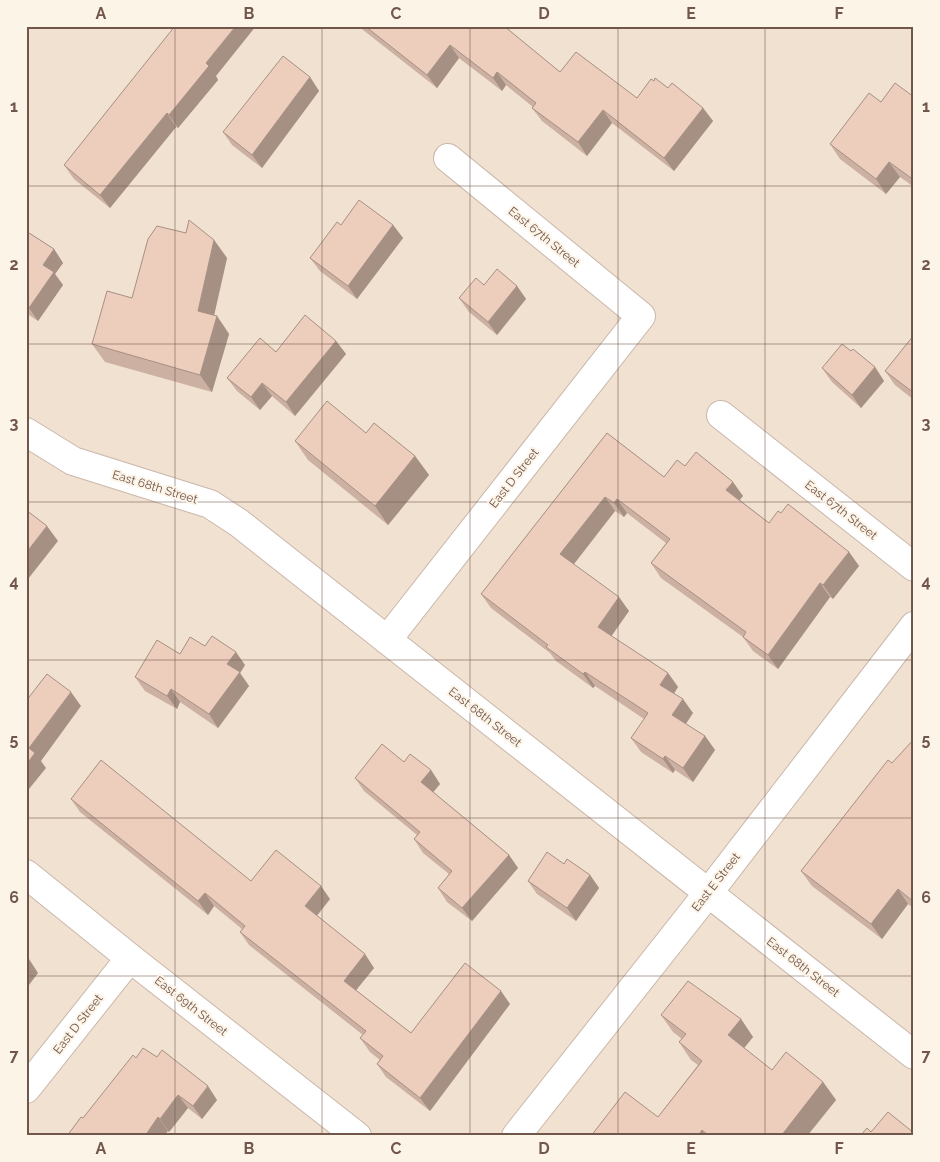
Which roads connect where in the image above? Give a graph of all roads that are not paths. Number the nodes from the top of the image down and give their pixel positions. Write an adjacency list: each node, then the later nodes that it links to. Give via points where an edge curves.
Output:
1 (448, 158): 2 (street, East 67th Street)
2 (641, 316): 7 (street, East D Street)
3 (721, 415): 5 (street, East 67th Street)
4 (26, 432): 7 (street, East 68th Street, via 73,461 210,504 239,523)
5 (914, 567)
6 (914, 626): 9 (street, East E Street)
7 (387, 640): 9 (street, East 68th Street)
8 (26, 874): 10 (street, East 69th Street)
9 (709, 892): 11 (street, East 68th Street); 14 (street, East E Street)
10 (130, 958): 12 (street, East D Street); 13 (street, East 69th Street)
11 (914, 1055)
12 (26, 1089)
13 (357, 1136)
14 (516, 1136)

